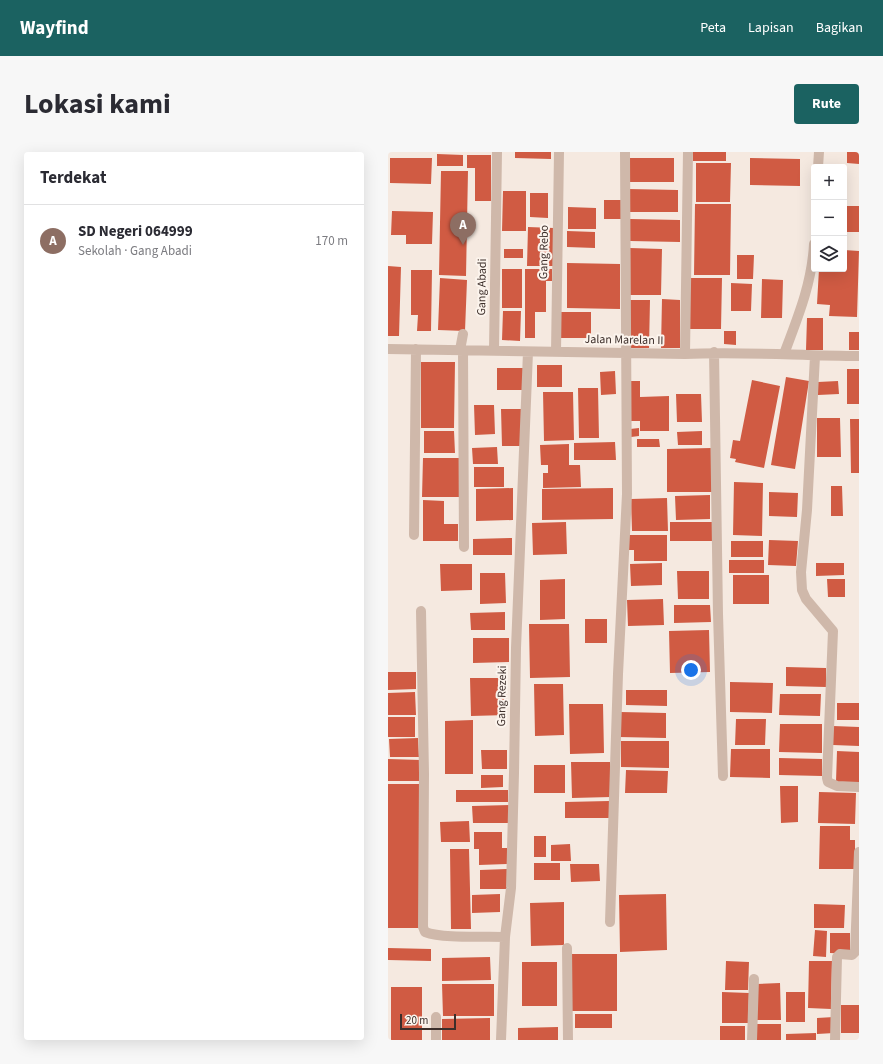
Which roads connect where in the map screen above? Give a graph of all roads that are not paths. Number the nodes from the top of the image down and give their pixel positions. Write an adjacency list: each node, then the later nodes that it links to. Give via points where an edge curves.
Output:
1 (497, 152): 12 (street, Gang Abadi)
2 (558, 152): 14 (street, Gang Rebo)
3 (625, 152): 15 (street)
4 (688, 152): 17 (street)
5 (818, 152): 6 (street)
6 (818, 164)
7 (811, 272): 18 (street)
8 (463, 334): 11 (street)
9 (388, 349): 10 (street, Jalan Marelan II)
10 (416, 349): 11 (street, Jalan Marelan II); 21 (street)
11 (462, 350): 12 (street, Jalan Marelan II); 22 (street)
12 (494, 350): 13 (street, Jalan Marelan II)
13 (528, 352): 14 (street, Jalan Marelan II); 28 (street, Gang Rezeki, via 516,648 511,880)
14 (556, 352): 15 (street, Jalan Marelan II)
15 (626, 352): 17 (street, Jalan Marelan II); 27 (street, via 627,494)
16 (714, 352): 17 (street, Jalan Marelan II); 18 (street, Jalan Marelan II); 24 (street)
17 (685, 354)
18 (784, 354): 19 (street, Jalan Marelan II)
19 (815, 356): 20 (street, Jalan Marelan II); 25 (street, via 802,590 806,599 833,631 828,782 837,786)
20 (859, 356)
21 (414, 535)
22 (464, 547)
23 (421, 611): 28 (street, via 423,927 425,932 431,934)
24 (723, 776)
25 (859, 787)
26 (859, 852): 36 (street, via 855,952 852,955 840,954 837,957)
27 (610, 922)
28 (505, 937): 33 (street, Gang Rezeki)
29 (567, 948): 34 (street)
30 (754, 979): 35 (street)
31 (436, 1017): 32 (street)
32 (436, 1040)
33 (501, 1040)
34 (568, 1040)
35 (752, 1040)
36 (835, 1040)

